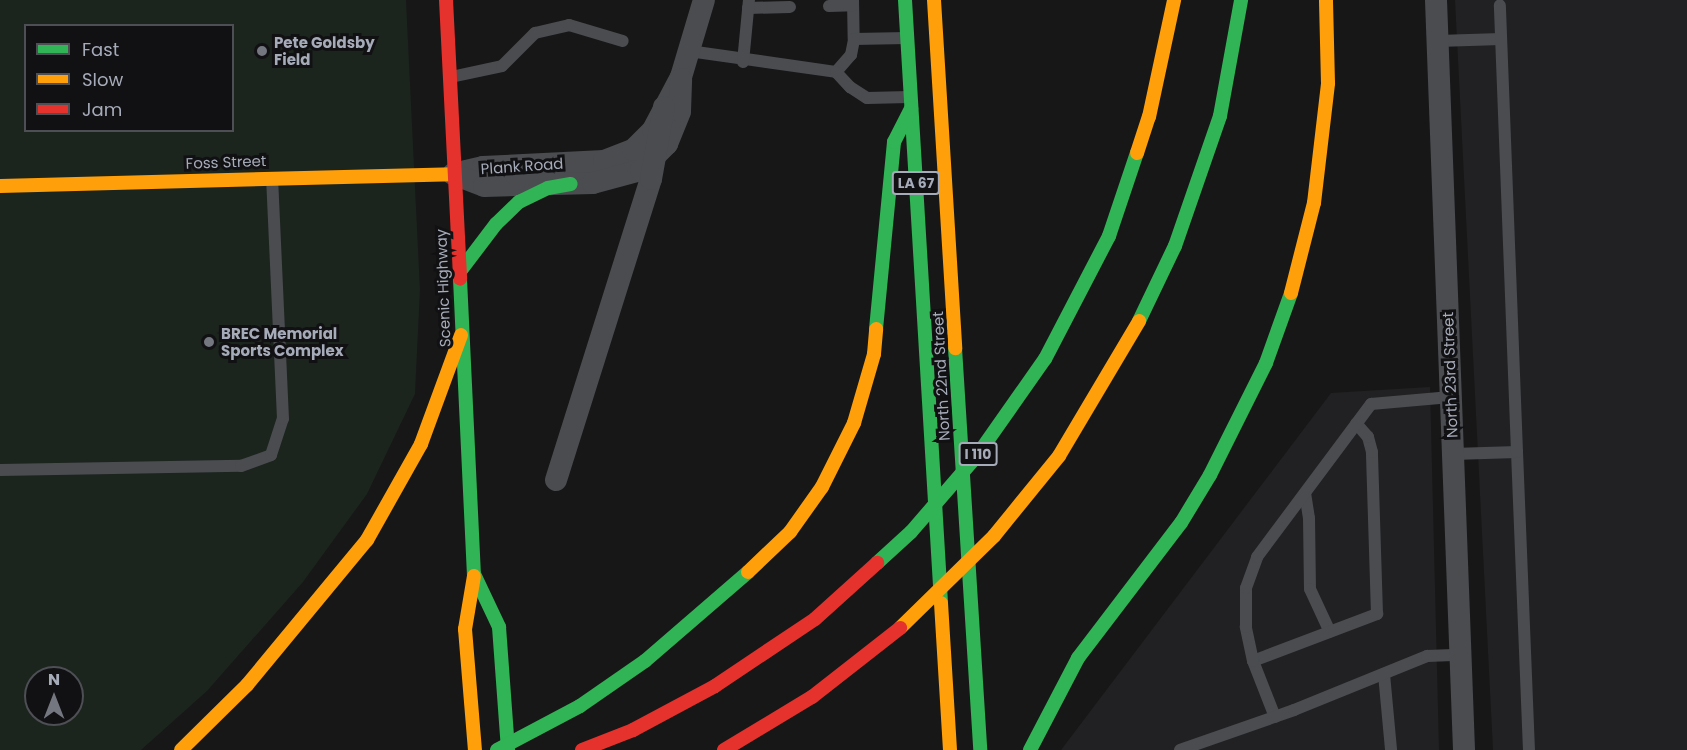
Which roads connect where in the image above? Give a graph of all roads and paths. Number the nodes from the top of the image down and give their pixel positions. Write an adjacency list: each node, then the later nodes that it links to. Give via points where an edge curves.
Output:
1 (446, 0): 22 (main road, Scenic Highway)
2 (704, 0): 19 (street, Plank Road)
3 (905, 0): 14 (main road, North 22nd Street / LA 67)
4 (934, 0): 53 (main road, North 22nd Street / LA 67)
5 (1174, 0): 50 (main road, I 110, via 1138,156 1098,261 1046,359 976,457 911,532 814,619 705,692 633,730)
6 (1241, 0): 51 (main road, via 1220,116 1178,236 1126,348 1059,456 994,536 904,625 812,697)
7 (1326, 0): 54 (main road, via 1328,83 1314,203 1292,291 1266,363 1210,475 1181,523 1078,658)
8 (1436, 0): 18 (street, North 23rd Street)
9 (853, 3): 12 (lane); 15 (lane)
10 (748, 4): 13 (lane); 20 (lane)
11 (1500, 5): 16 (lane)
12 (828, 6)
13 (790, 7)
14 (907, 38): 15 (lane); 24 (main road, North 22nd Street / LA 67)
15 (854, 39): 21 (lane, via 852,55)
16 (1501, 39): 18 (lane); 35 (lane)
17 (623, 41): 22 (lane, via 569,25 536,33 502,66)
18 (1438, 41): 33 (street, North 23rd Street)
19 (689, 51): 20 (lane); 23 (street, Plank Road)
20 (743, 62): 21 (lane)
21 (836, 72): 24 (lane, via 867,98)
22 (450, 77): 27 (main road, Scenic Highway)
23 (681, 77): 25 (street, Plank Road); 26 (street, Plank Road, via 680,111 667,144)
24 (910, 102): 48 (main road, via 894,142 874,354 854,423 822,487 790,532 745,578 645,661 580,706); 52 (main road, North 22nd Street / LA 67)
25 (663, 107): 26 (street, Plank Road); 27 (street, Plank Road, via 645,141 615,158 483,166)
26 (653, 162): 29 (street, Plank Road, via 607,181); 38 (street, Plank Road, via 651,179)
27 (453, 174): 28 (main road, Foss Street); 29 (street, Plank Road, via 484,186); 31 (main road, Scenic Highway)
28 (272, 177): 30 (main road, Foss Street); 37 (lane, via 284,419 271,455 241,466)
29 (571, 184): 31 (main road, via 548,188 519,202 495,224)
30 (0, 186)
31 (458, 274): 32 (main road, Scenic Highway)
32 (461, 335): 40 (main road, Scenic Highway); 46 (main road, via 421,444 367,540 247,685)
33 (1451, 397): 34 (lane, via 1371,404); 36 (street, North 23rd Street)
34 (1356, 423): 39 (lane); 41 (lane, via 1368,437 1372,452 1377,614)
35 (1517, 452): 36 (lane); 58 (lane)
36 (1453, 454): 42 (street, North 23rd Street)
37 (0, 470)
38 (556, 480)
39 (1305, 493): 41 (lane, via 1310,589); 43 (lane, via 1257,557 1246,588 1246,627)
40 (474, 574): 47 (main road, Scenic Highway, via 465,629); 49 (main road, Scenic Highway, via 499,627)
41 (1330, 632): 43 (lane)
42 (1460, 655): 44 (lane, via 1427,656); 57 (street, North 23rd Street)
43 (1253, 661): 45 (lane)
44 (1384, 674): 45 (lane); 56 (lane)
45 (1275, 717): 55 (lane)
46 (181, 750)
47 (475, 750)
48 (498, 750)
49 (508, 750)
50 (582, 750)
51 (724, 750)
52 (950, 750)
53 (980, 750)
54 (1030, 750)
55 (1180, 750)
56 (1391, 750)
57 (1464, 750)
58 (1529, 750)

